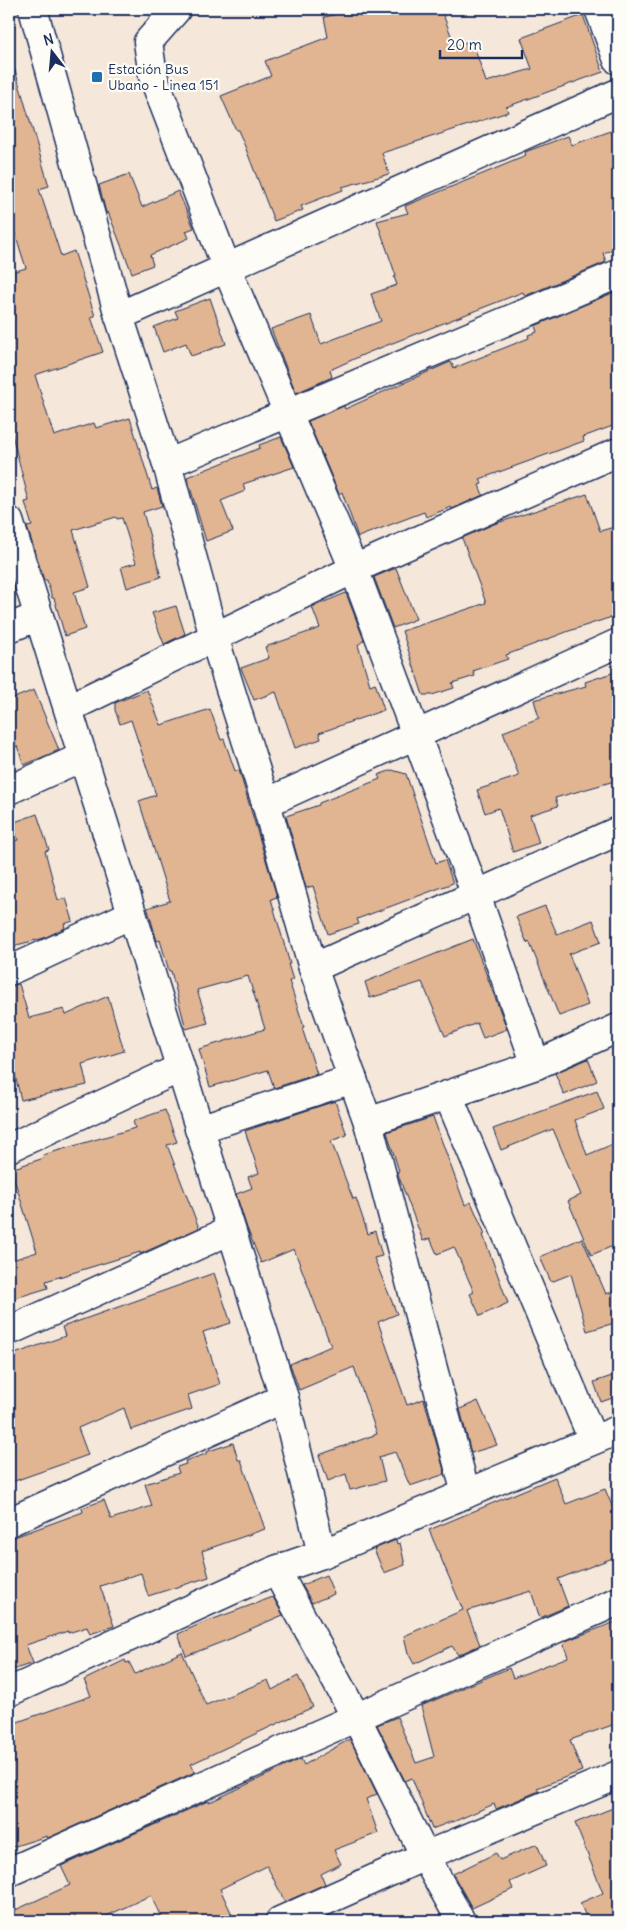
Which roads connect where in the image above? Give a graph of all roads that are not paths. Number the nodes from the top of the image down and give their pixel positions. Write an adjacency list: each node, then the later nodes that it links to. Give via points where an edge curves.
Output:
1 (33, 9): 8 (street)
2 (177, 9): 6 (street, via 148,42 153,76)
3 (599, 9): 4 (street)
4 (618, 60)
5 (618, 94): 6 (street)
6 (227, 269): 8 (street); 9 (street)
7 (618, 274): 9 (street)
8 (119, 316): 11 (street)
9 (288, 413): 11 (street); 13 (street)
10 (618, 452): 13 (street)
11 (167, 464): 16 (street)
12 (9, 521): 14 (street)
13 (354, 569): 16 (street); 19 (street)
14 (39, 616): 15 (street); 18 (street)
15 (9, 628)
16 (214, 637): 18 (street); 22 (street)
17 (618, 643): 19 (street)
18 (68, 708): 20 (street)
19 (415, 735): 22 (street); 24 (street)
20 (82, 756): 21 (street); 25 (street)
21 (9, 790)
22 (266, 804): 26 (street)
23 (618, 831): 24 (street)
24 (476, 895): 26 (street); 29 (street)
25 (132, 914): 27 (street); 30 (street)
26 (313, 968): 31 (street)
27 (9, 971)
28 (615, 1037): 29 (street)
29 (536, 1065): 32 (street)
30 (180, 1068): 34 (street); 35 (street)
31 (353, 1079): 33 (street); 34 (street)
32 (448, 1095): 33 (street); 40 (street)
33 (368, 1122): 41 (street)
34 (199, 1129): 36 (street)
35 (9, 1148)
36 (231, 1230): 37 (street); 38 (street)
37 (9, 1332)
38 (284, 1398): 42 (street); 43 (street)
39 (618, 1430): 40 (street)
40 (593, 1440): 41 (street)
41 (466, 1494): 43 (street)
42 (9, 1522)
43 (322, 1554): 44 (street)
44 (276, 1570): 46 (street); 47 (street)
45 (618, 1600): 47 (street)
46 (9, 1692)
47 (356, 1717): 49 (street); 50 (street)
48 (618, 1775): 49 (street)
49 (426, 1856): 51 (street); 52 (street)
50 (9, 1872)
51 (280, 1921)
52 (461, 1921)

